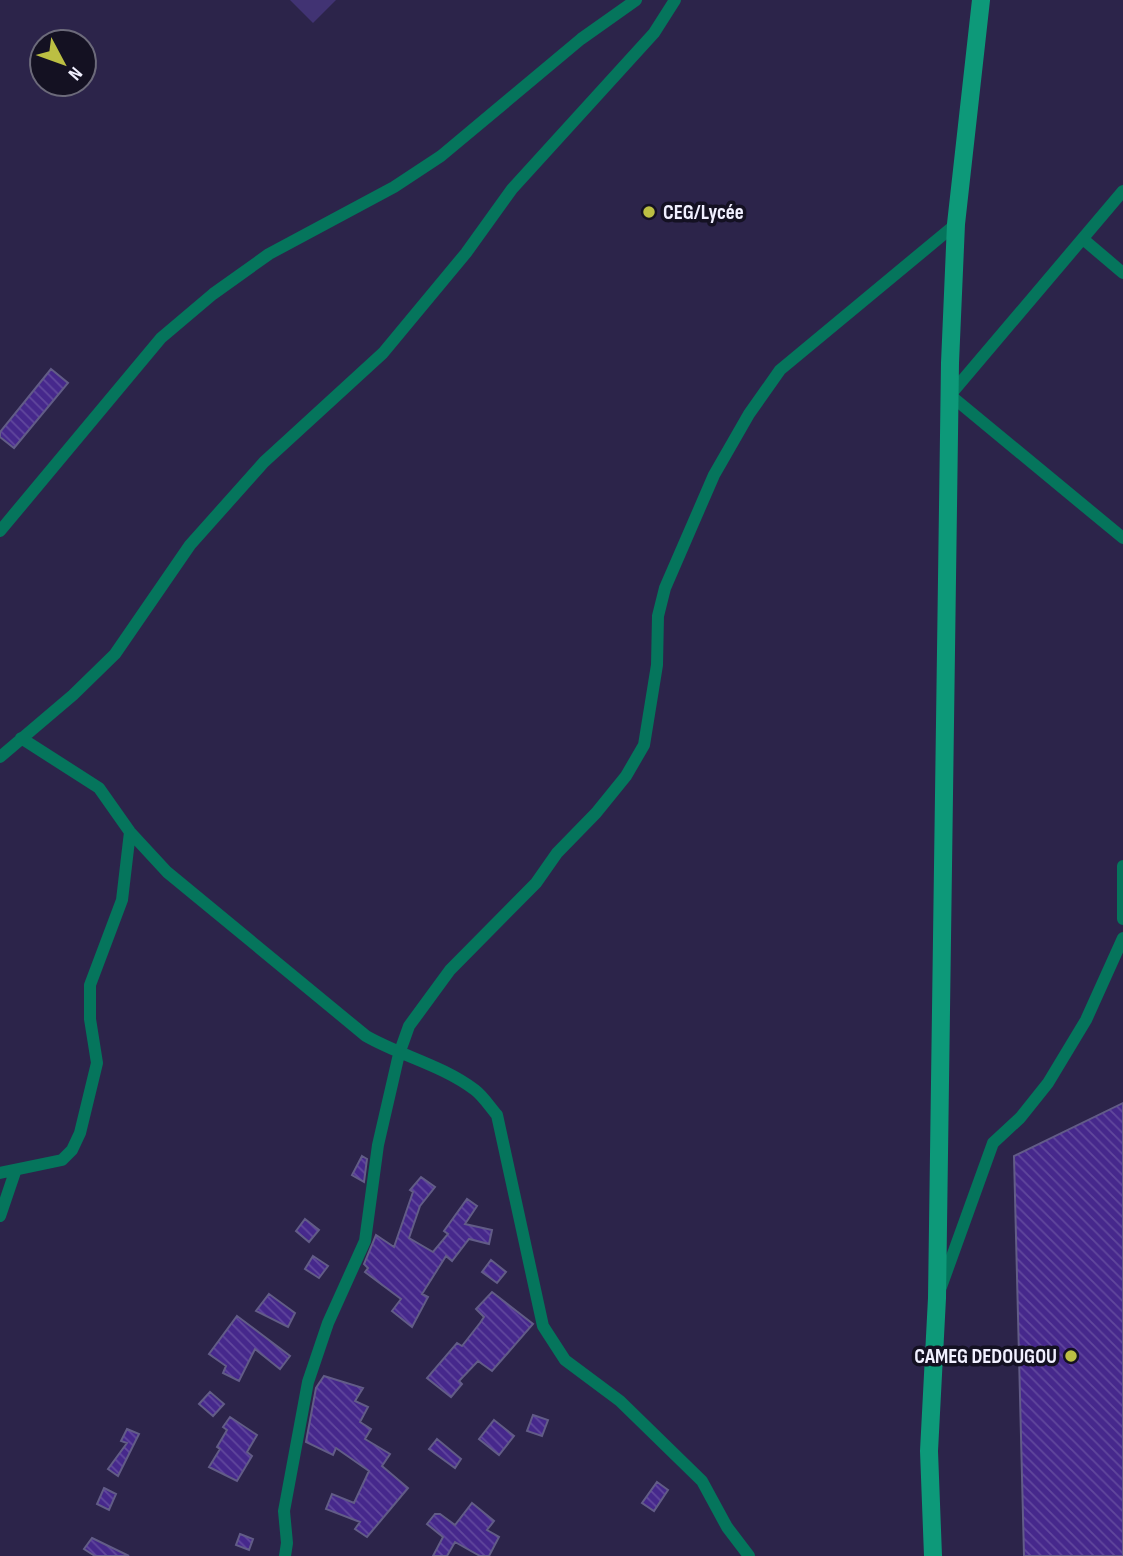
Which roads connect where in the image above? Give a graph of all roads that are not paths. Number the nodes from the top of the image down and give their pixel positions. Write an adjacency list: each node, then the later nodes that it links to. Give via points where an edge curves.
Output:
1 (636, 0): 9 (street, via 581,39 441,156 382,194 269,254 213,294 162,338)
2 (675, 0): 11 (street, via 654,33 512,189 383,353 255,471 190,545 115,654)
3 (981, 0): 5 (main road)
4 (1123, 191): 6 (street)
5 (956, 224): 8 (main road); 17 (street, via 780,370 750,414 714,475 665,588 644,745 626,776 536,883 433,990 409,1026)
6 (1083, 239): 7 (street); 8 (street)
7 (1123, 273)
8 (950, 395): 10 (street); 21 (main road)
9 (0, 531)
10 (1123, 538)
11 (21, 738): 12 (street); 13 (street, via 99,788)
12 (0, 757)
13 (130, 832): 17 (street, via 167,873 238,934 366,1036); 18 (street, via 122,900 90,985 97,1063 80,1133 62,1160)
14 (1123, 866): 15 (street)
15 (1123, 919)
16 (1123, 938): 21 (street, via 1086,1020 1048,1083 993,1143)
17 (399, 1054): 22 (street, via 378,1145 365,1241 328,1323 308,1382 284,1511); 23 (street, via 439,1069 476,1091 497,1115 543,1326 552,1344 565,1360 620,1401 702,1481)
18 (15, 1172): 19 (street); 20 (street)
19 (0, 1173)
20 (0, 1216)
21 (937, 1298): 24 (main road, via 929,1451)
22 (285, 1556)
23 (749, 1556)
24 (933, 1556)

